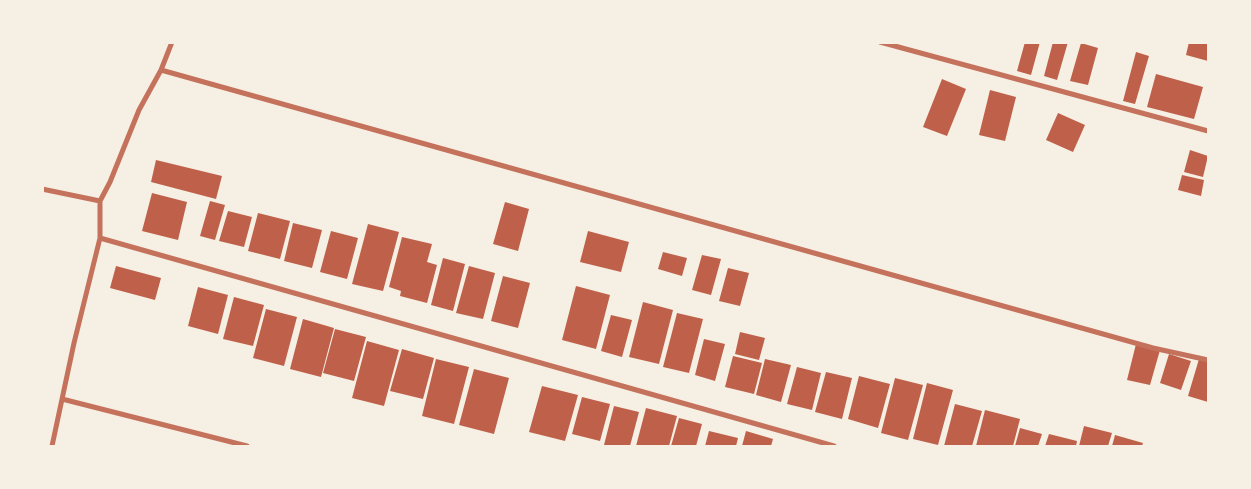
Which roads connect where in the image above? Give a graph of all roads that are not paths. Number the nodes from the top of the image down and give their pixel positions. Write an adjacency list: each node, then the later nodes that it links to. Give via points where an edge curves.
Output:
1 (172, 42): 3 (street)
2 (880, 42): 4 (street)
3 (161, 70): 6 (street, via 139,110); 8 (street, via 1143,345)
4 (1208, 132)
5 (42, 189): 6 (street)
6 (100, 201): 7 (street)
7 (100, 238): 9 (street); 12 (street)
8 (1208, 360)
9 (62, 399): 10 (street); 11 (street)
10 (52, 446)
11 (246, 446)
12 (834, 446)

